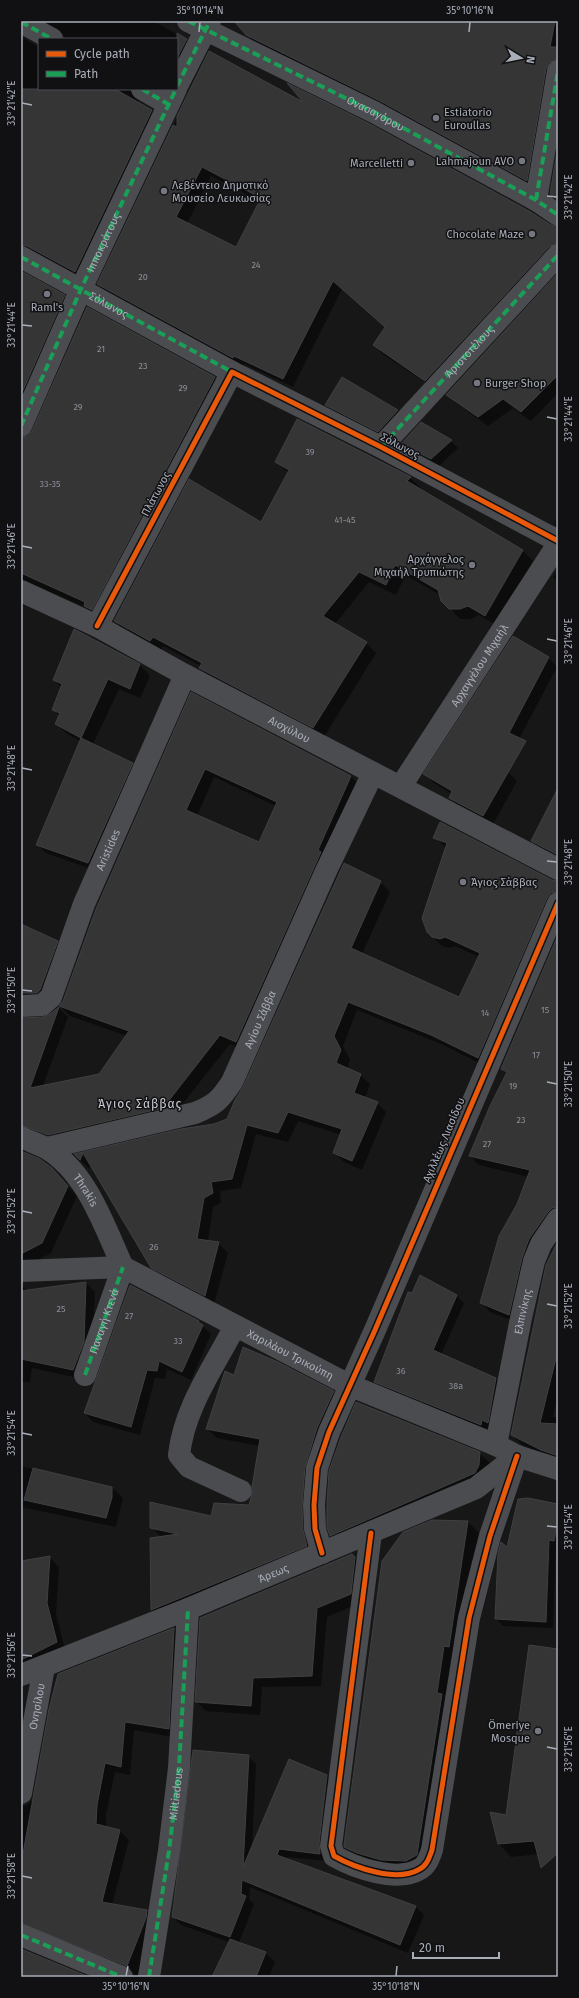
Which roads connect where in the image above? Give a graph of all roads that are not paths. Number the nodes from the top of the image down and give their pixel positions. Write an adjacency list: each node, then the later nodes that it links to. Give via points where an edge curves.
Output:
1 (21, 22): 3 (street)
2 (201, 24): 5 (street, Ιπποκράτους); 8 (street, Ονασαγόρου, via 374,112)
3 (50, 38)
4 (558, 71): 8 (street)
5 (178, 83)
6 (150, 90): 7 (street)
7 (174, 93): 12 (street, Ιπποκράτους)
8 (536, 200): 9 (street, Ονασαγόρου)
9 (558, 215)
10 (558, 255): 15 (street, Ἀριστοτέλους)
11 (21, 257): 12 (street, Σόλωνος)
12 (80, 289): 13 (street, Σόλωνος); 14 (street, Ιπποκράτους)
13 (232, 372): 15 (street, Σόλωνος); 18 (street, Πλάτωνος)
14 (21, 426)
15 (381, 447): 16 (street, Σόλωνος)
16 (558, 542): 21 (street, Αρχαγγέλου Μιχαήλ)
17 (21, 591): 18 (street, Αισχύλου)
18 (98, 626): 19 (street, Αισχύλου)
19 (185, 674): 20 (street, Αισχύλου); 24 (street, Aristides, via 84,904 51,997 42,1005)
20 (373, 773): 21 (street, Αισχύλου); 26 (street, Αγίου Σάββα, via 232,1082 222,1097 214,1105 195,1113)
21 (401, 786): 22 (street, Αισχύλου)
22 (558, 869)
23 (558, 903): 32 (street, Αχιλλέως Λιασίδου)
24 (21, 1006)
25 (21, 1137): 26 (street, Thrakis)
26 (47, 1148): 28 (street, Thrakis, via 76,1174)
27 (558, 1220): 33 (street, Ελπινίκης, via 534,1261)
28 (123, 1267): 29 (street); 30 (street, Χαριλάου Τρικούπη); 31 (street, Παναγή Κτενά)
29 (21, 1271)
30 (235, 1326): 32 (street, Χαριλάου Τρικούπη); 36 (street, via 190,1411 181,1437 179,1455 189,1467)
31 (84, 1375)
32 (349, 1385): 33 (street, Χαριλάου Τρικούπη); 38 (street, Αχιλλέως Λιασίδου, via 328,1432 317,1468 314,1514 315,1529)
33 (496, 1445): 34 (street, Χαριλάου Τρικούπη)
34 (517, 1456): 35 (street, Χαριλάου Τρικούπη); 37 (street, Άρεως, via 476,1488); 37 (street, via 490,1536 470,1611 432,1850 428,1863 408,1874 383,1873 350,1864 334,1856 331,1846)
35 (558, 1469)
36 (241, 1491)
37 (370, 1533): 38 (street, Άρεως)
38 (322, 1552): 39 (street, Άρεως)
39 (188, 1609): 40 (street, Άρεως); 45 (street, Miltiadous, via 179,1768)
40 (44, 1667): 41 (street, Άρεως); 42 (street, Ονησίλου)
41 (21, 1675)
42 (21, 1793)
43 (21, 1935): 44 (street)
44 (122, 1977)
45 (149, 1977)

